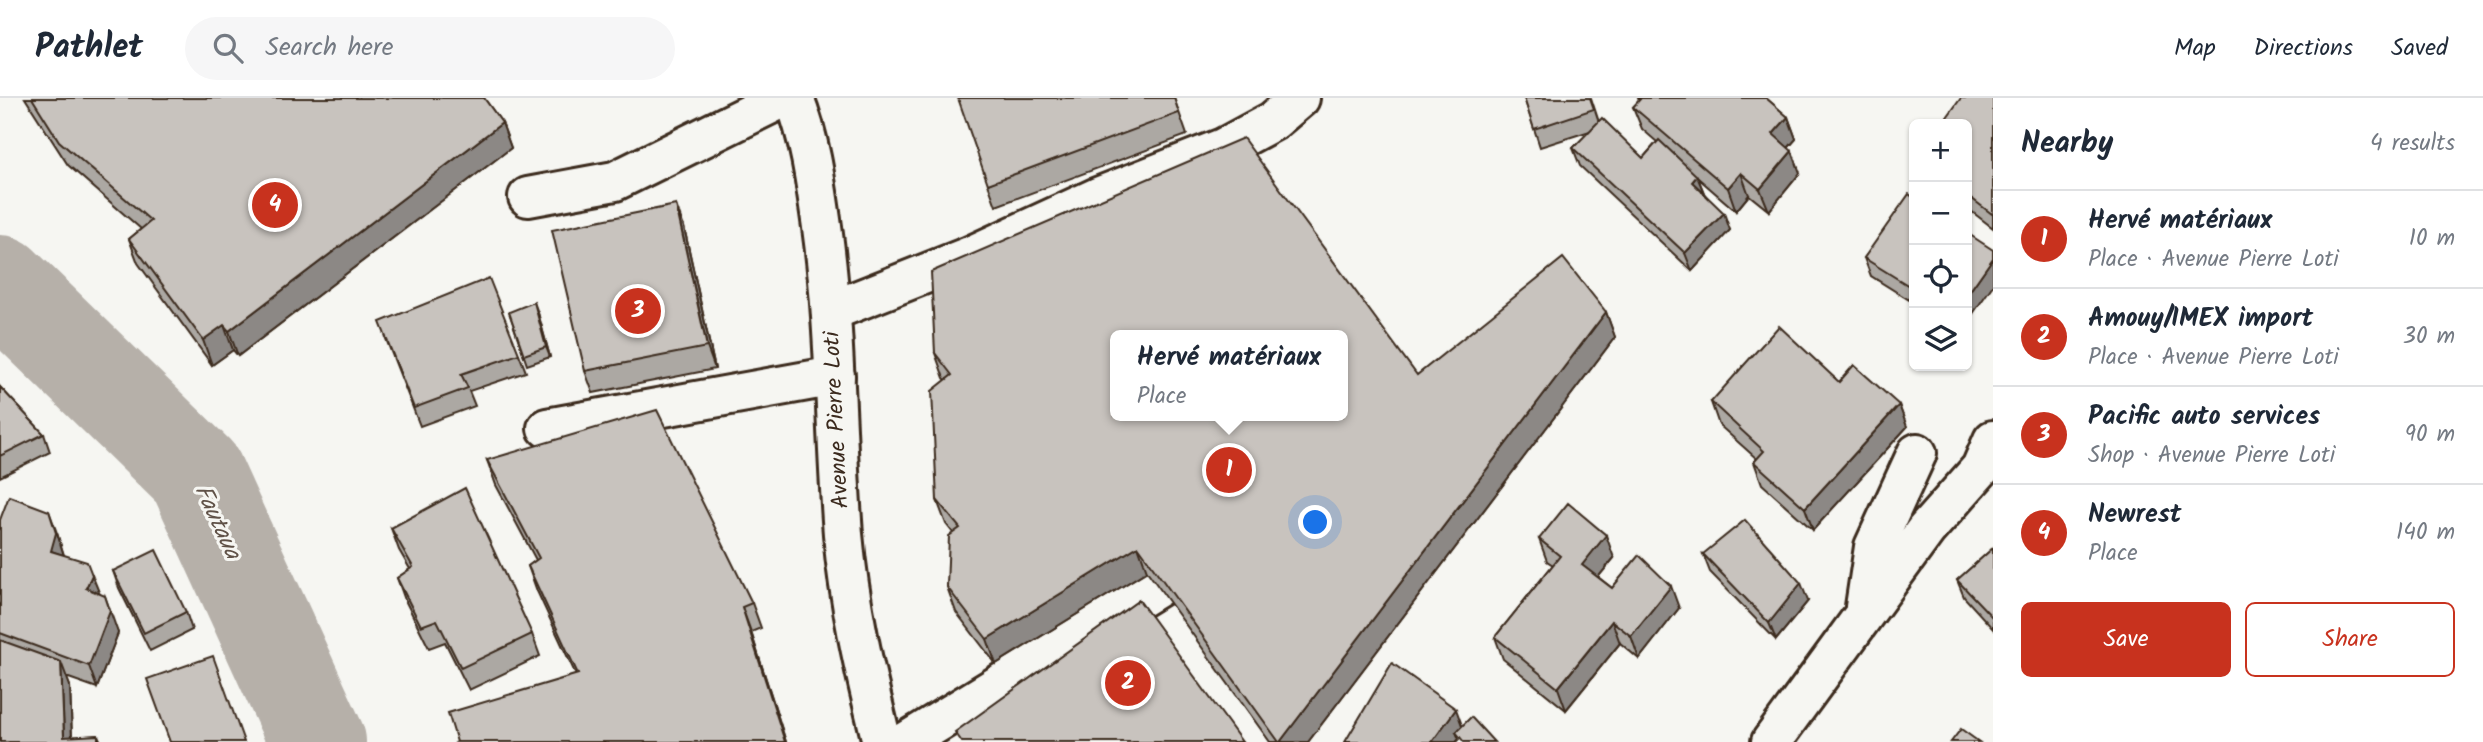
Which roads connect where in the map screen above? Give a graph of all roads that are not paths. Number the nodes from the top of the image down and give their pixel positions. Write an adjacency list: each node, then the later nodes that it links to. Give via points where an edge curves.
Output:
1 (783, 98): 4 (street, via 615,181)
2 (794, 98): 5 (street, Avenue Pierre Loti, via 816,181)
3 (1300, 98): 5 (street, via 1273,121 1223,148)
4 (528, 197)
5 (831, 311): 6 (street, Avenue Pierre Loti)
6 (835, 376): 7 (street); 12 (street, Avenue Pierre Loti, via 843,536 859,648)
7 (547, 428)
8 (1993, 440): 11 (street, via 1981,468 1926,530)
9 (1917, 453): 11 (street, via 1874,547)
10 (1161, 584): 13 (street)
11 (1865, 613): 14 (street)
12 (882, 742)
13 (906, 742)
14 (1771, 742)

